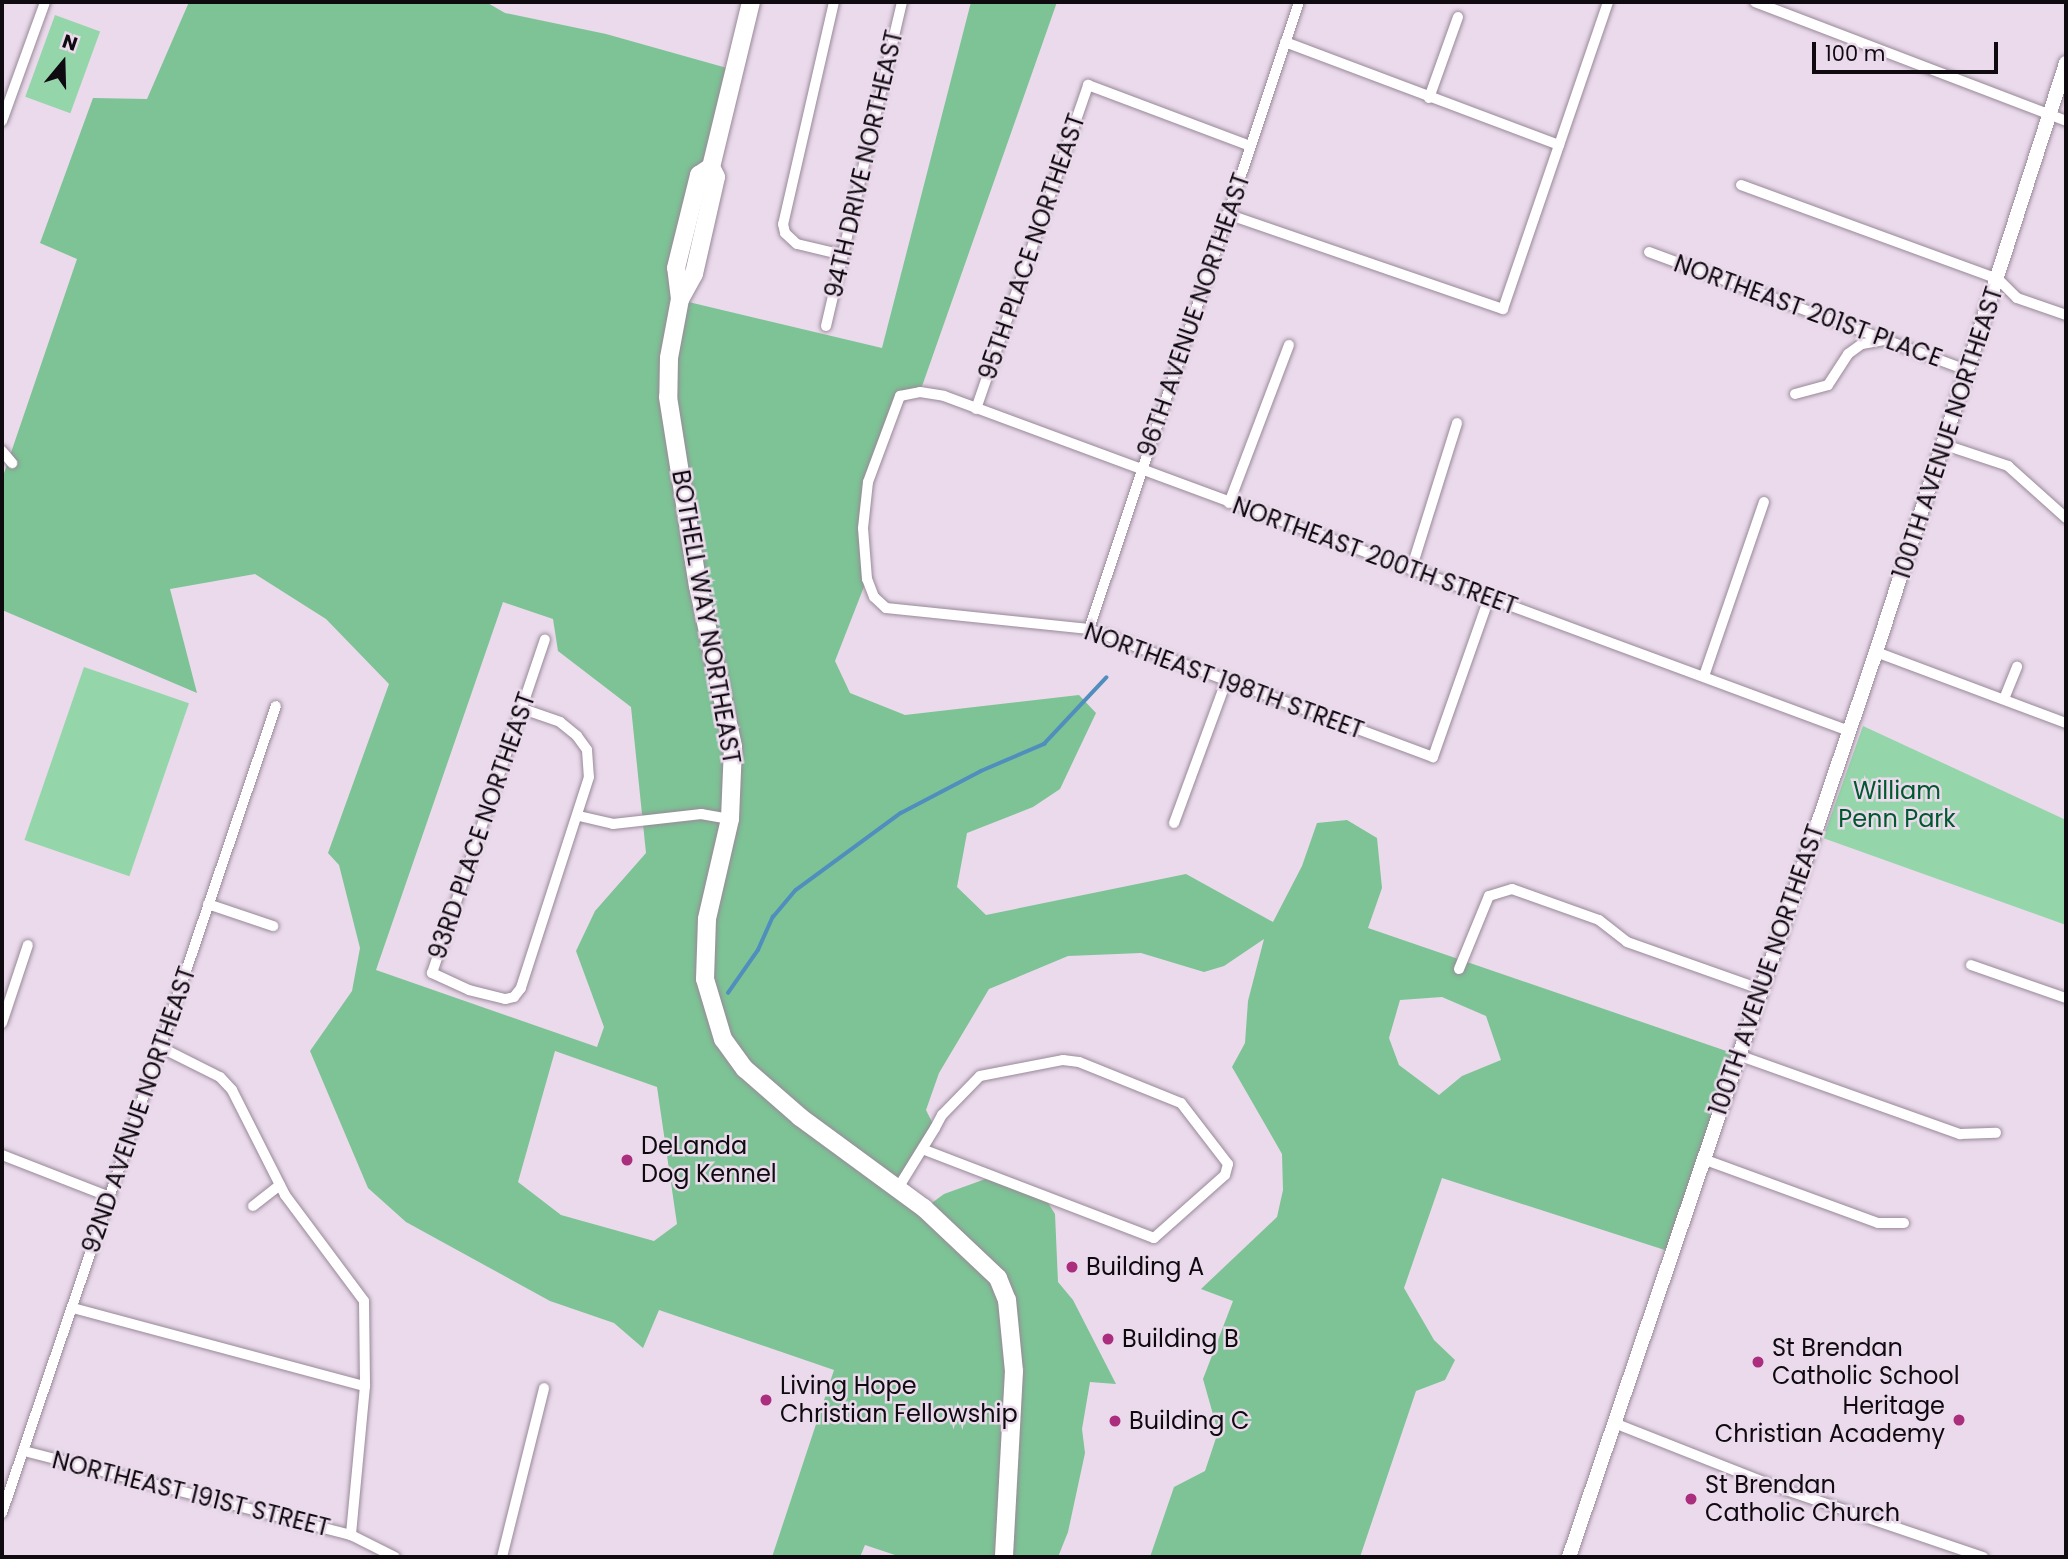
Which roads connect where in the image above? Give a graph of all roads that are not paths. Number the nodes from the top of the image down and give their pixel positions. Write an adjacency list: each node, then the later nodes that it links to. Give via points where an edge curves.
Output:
1 (45, 2): 13 (street)
2 (751, 2): 52 (main road, BOTHELL WAY NORTHEAST, via 711,167 716,177 697,261 680,299 671,336 668,397 698,586 733,747)
3 (834, 2): 20 (street, via 783,224 785,233 797,244)
4 (902, 2): 20 (street, 94TH DRIVE NORTHEAST)
5 (1299, 2): 9 (street, 96TH AVENUE NORTHEAST)
6 (1608, 2): 15 (street)
7 (1755, 2): 12 (street)
8 (1458, 17): 11 (street)
9 (1285, 42): 11 (street); 16 (street, 96TH AVENUE NORTHEAST)
10 (2066, 63): 12 (street, 100TH AVENUE NORTHEAST)
11 (1429, 98): 15 (street)
12 (2051, 111): 14 (street); 21 (street, 100TH AVENUE NORTHEAST)
13 (2, 121)
14 (2066, 121)
15 (1559, 145): 18 (street, via 1503,309)
16 (1250, 146): 18 (street, 96TH AVENUE NORTHEAST); 28 (street, 95TH PLACE NORTHEAST, via 1088,85)
17 (1741, 184): 21 (street)
18 (1227, 214): 33 (street, 96TH AVENUE NORTHEAST)
19 (1649, 252): 24 (street, NORTHEAST 201ST PLACE)
20 (842, 255): 23 (street, 94TH DRIVE NORTHEAST)
21 (1998, 279): 22 (street, via 2017,298); 26 (street, 100TH AVENUE NORTHEAST)
22 (2066, 315)
23 (826, 326)
24 (1887, 340): 26 (street, NORTHEAST 201ST PLACE); 27 (street, via 1862,344 1848,354 1828,385)
25 (1289, 345): 35 (street)
26 (1967, 370): 30 (street, 100TH AVENUE NORTHEAST)
27 (1795, 394)
28 (976, 409): 33 (street, NORTHEAST 200TH STREET); 39 (street, NORTHEAST 200TH STREET, via 944,396 900,396 868,482 863,528 867,579 874,597)
29 (1457, 423): 37 (street)
30 (1942, 444): 36 (street, via 2008,466); 42 (street, 100TH AVENUE NORTHEAST)
31 (2, 451): 32 (street)
32 (12, 463)
33 (1142, 470): 35 (street, NORTHEAST 200TH STREET); 40 (street, 96TH AVENUE NORTHEAST)
34 (1764, 502): 44 (street)
35 (1229, 503): 37 (street, NORTHEAST 200TH STREET)
36 (2066, 518)
37 (1411, 570): 38 (street, NORTHEAST 200TH STREET)
38 (1489, 598): 44 (street, NORTHEAST 200TH STREET); 45 (street, NORTHEAST 198TH STREET, via 1433,757)
39 (886, 608): 40 (street, NORTHEAST 198TH STREET)
40 (1089, 629): 45 (street, NORTHEAST 198TH STREET)
41 (545, 640): 48 (street, 93RD PLACE NORTHEAST)
42 (1876, 652): 46 (street); 50 (street, 100TH AVENUE NORTHEAST)
43 (2017, 666): 46 (street)
44 (1704, 676): 50 (street, NORTHEAST 200TH STREET)
45 (1227, 679): 53 (street)
46 (2004, 699): 49 (street)
47 (276, 706): 54 (street, 92ND AVENUE NORTHEAST)
48 (523, 709): 51 (street, via 560,722 587,750 589,776); 51 (street, 93RD PLACE NORTHEAST, via 432,973 469,990 514,997 522,988)
49 (2066, 723)
50 (1849, 731): 59 (street, 100TH AVENUE NORTHEAST)
51 (579, 816): 52 (street, via 613,824 701,814)
52 (730, 819): 69 (main road, BOTHELL WAY NORTHEAST, via 704,951 705,979 723,1039 745,1069 800,1117)
53 (1174, 822)
54 (208, 904): 55 (street); 62 (street, 92ND AVENUE NORTHEAST)
55 (272, 926)
56 (28, 946): 61 (street)
57 (1971, 965): 60 (street)
58 (1459, 969): 59 (street, via 1489,896 1512,889 1599,920 1627,942)
59 (1760, 989): 63 (street, 100TH AVENUE NORTHEAST)
60 (2066, 998)
61 (2, 1023)
62 (162, 1048): 68 (street, via 220,1077 232,1090); 70 (street, 92ND AVENUE NORTHEAST)
63 (1738, 1055): 64 (street, via 1960,1134); 67 (street, 100TH AVENUE NORTHEAST)
64 (1996, 1133)
65 (922, 1149): 65 (street, via 942,1115 981,1076 1063,1060 1181,1102 1228,1164 1225,1175 1154,1238); 69 (street)
66 (2, 1155): 70 (street)
67 (1703, 1158): 72 (street, via 1878,1223); 76 (street, 100TH AVENUE NORTHEAST)
68 (279, 1185): 71 (street); 74 (street, via 316,1242 355,1284 364,1301)
69 (898, 1188): 82 (main road, BOTHELL WAY NORTHEAST, via 982,1261 998,1278 1007,1300 1014,1371)
70 (110, 1197): 73 (street, 92ND AVENUE NORTHEAST)
71 (253, 1206)
72 (1904, 1223)
73 (73, 1308): 74 (street); 77 (street, 92ND AVENUE NORTHEAST)
74 (365, 1386): 79 (street)
75 (544, 1388): 81 (street)
76 (1614, 1423): 83 (street, 100TH AVENUE NORTHEAST); 84 (street, via 1774,1486)
77 (24, 1451): 78 (street, 92ND AVENUE NORTHEAST); 79 (street, NORTHEAST 191ST STREET)
78 (2, 1513)
79 (351, 1535): 80 (street, NORTHEAST 191ST STREET)
80 (395, 1557)
81 (502, 1557)
82 (1004, 1557)
83 (1569, 1557)
84 (1983, 1557)

